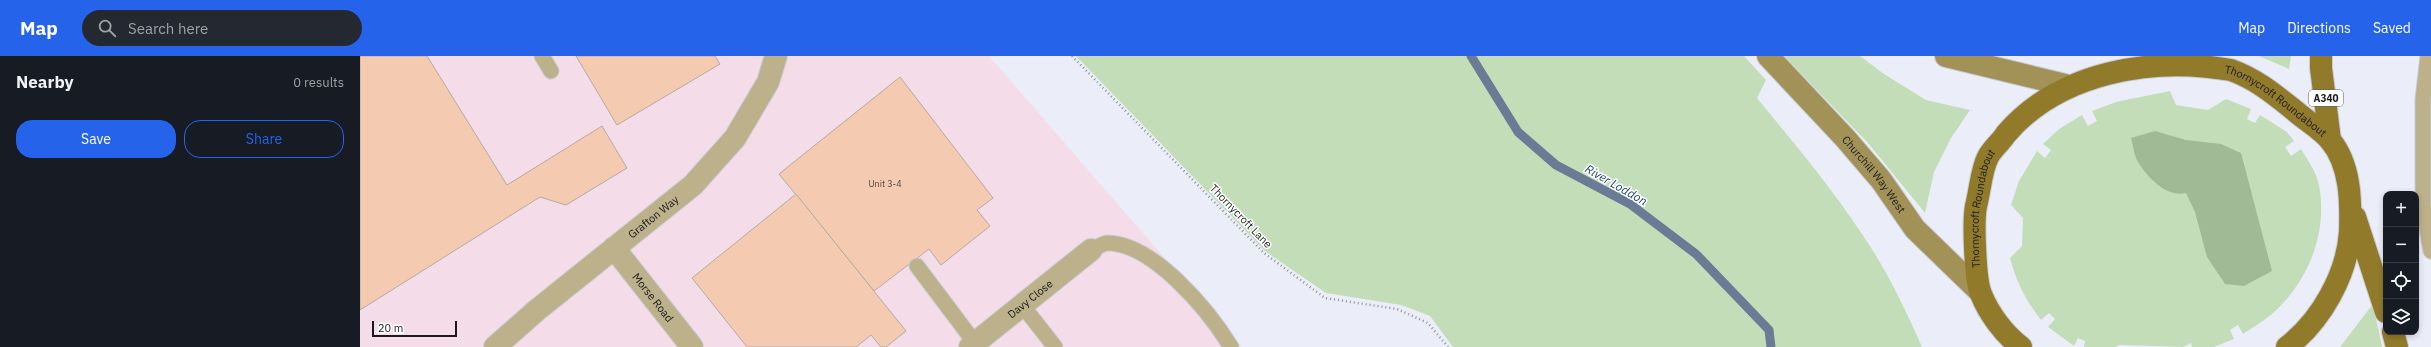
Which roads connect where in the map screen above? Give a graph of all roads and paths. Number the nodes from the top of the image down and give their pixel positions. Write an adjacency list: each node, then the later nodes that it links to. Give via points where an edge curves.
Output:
1 (542, 56): 9 (lane)
2 (776, 56): 13 (street, Grafton Way, via 768,82 735,138 693,185)
3 (1072, 56): 27 (path, Thornycroft Lane, via 1264,253 1325,298 1397,309 1428,323)
4 (1768, 56): 17 (main road, Churchill Way West, via 1856,150 1881,180 1915,229)
5 (1946, 56): 10 (main road)
6 (2321, 56): 11 (main road, A340)
7 (2428, 56): 15 (lane, via 2423,99 2423,206)
8 (2107, 63): 10 (main road, Thornycroft Roundabout); 11 (main road, Thornycroft Roundabout, via 2164,60 2192,62 2230,70 2265,86)
9 (551, 71)
10 (2065, 85): 17 (main road, Thornycroft Roundabout, via 2031,108 1987,158 1973,220)
11 (2330, 140): 12 (main road, Thornycroft Roundabout, via 2348,180)
12 (2351, 207): 18 (main road); 28 (main road, Thornycroft Roundabout, via 2348,251 2331,293 2317,318)
13 (614, 248): 23 (street, Grafton Way); 24 (street, Morse Road)
14 (1091, 250): 19 (street, Davy Close); 26 (lane, via 1106,243 1124,246 1155,263 1204,311)
15 (2431, 251)
16 (917, 266): 21 (lane)
17 (1980, 292): 22 (main road, Thornycroft Roundabout, via 2002,329)
18 (2383, 303)
19 (1022, 305): 21 (street, Davy Close); 25 (lane)
20 (2393, 335): 29 (main road)
21 (973, 345)
22 (2019, 346)
23 (494, 347)
24 (692, 347)
25 (1056, 347)
26 (1231, 347)
27 (1448, 347)
28 (2287, 347)
29 (2398, 347)

